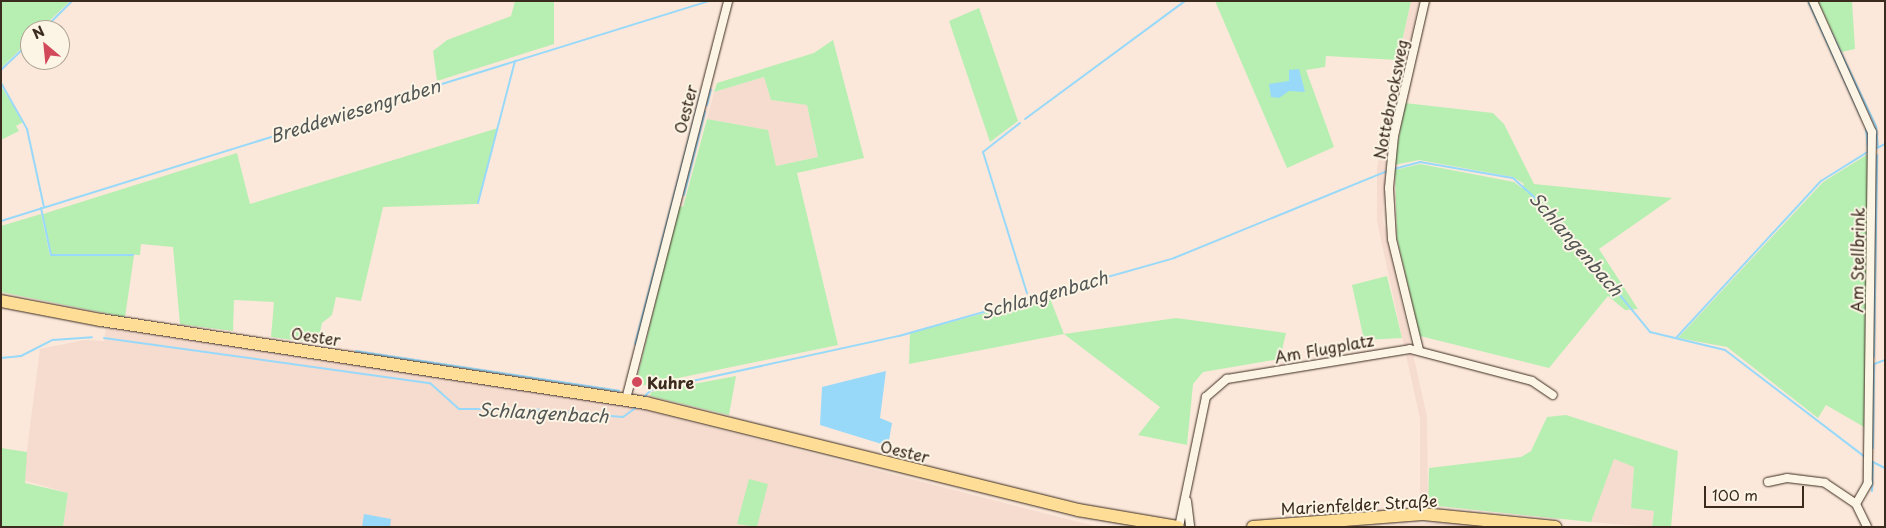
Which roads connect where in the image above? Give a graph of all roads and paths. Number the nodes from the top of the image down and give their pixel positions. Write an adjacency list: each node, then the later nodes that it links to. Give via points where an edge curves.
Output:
1 (1425, 1): 5 (street, Nottebrocksweg, via 1390,164 1392,238)
2 (1813, 1): 10 (street, Am Stellbrink, via 1872,132 1868,483)
3 (728, 4): 7 (street, Oester)
4 (1, 301): 7 (main road, Oester, via 111,322)
5 (1419, 350): 6 (street, Am Flugplatz, via 1532,381); 9 (street, Am Flugplatz, via 1396,350 1226,379 1215,385 1203,408)
6 (1553, 395)
7 (636, 401): 11 (main road, Oester, via 1078,510)
8 (1768, 482): 10 (street, via 1787,478 1825,483)
9 (1187, 501): 11 (street, Am Flugplatz); 12 (street, Am Flugplatz)
10 (1856, 504): 15 (street)
11 (1178, 527)
12 (1190, 527)
13 (1253, 527): 14 (main road, Marienfelder Straße, via 1423,514)
14 (1556, 527)
15 (1867, 527)

